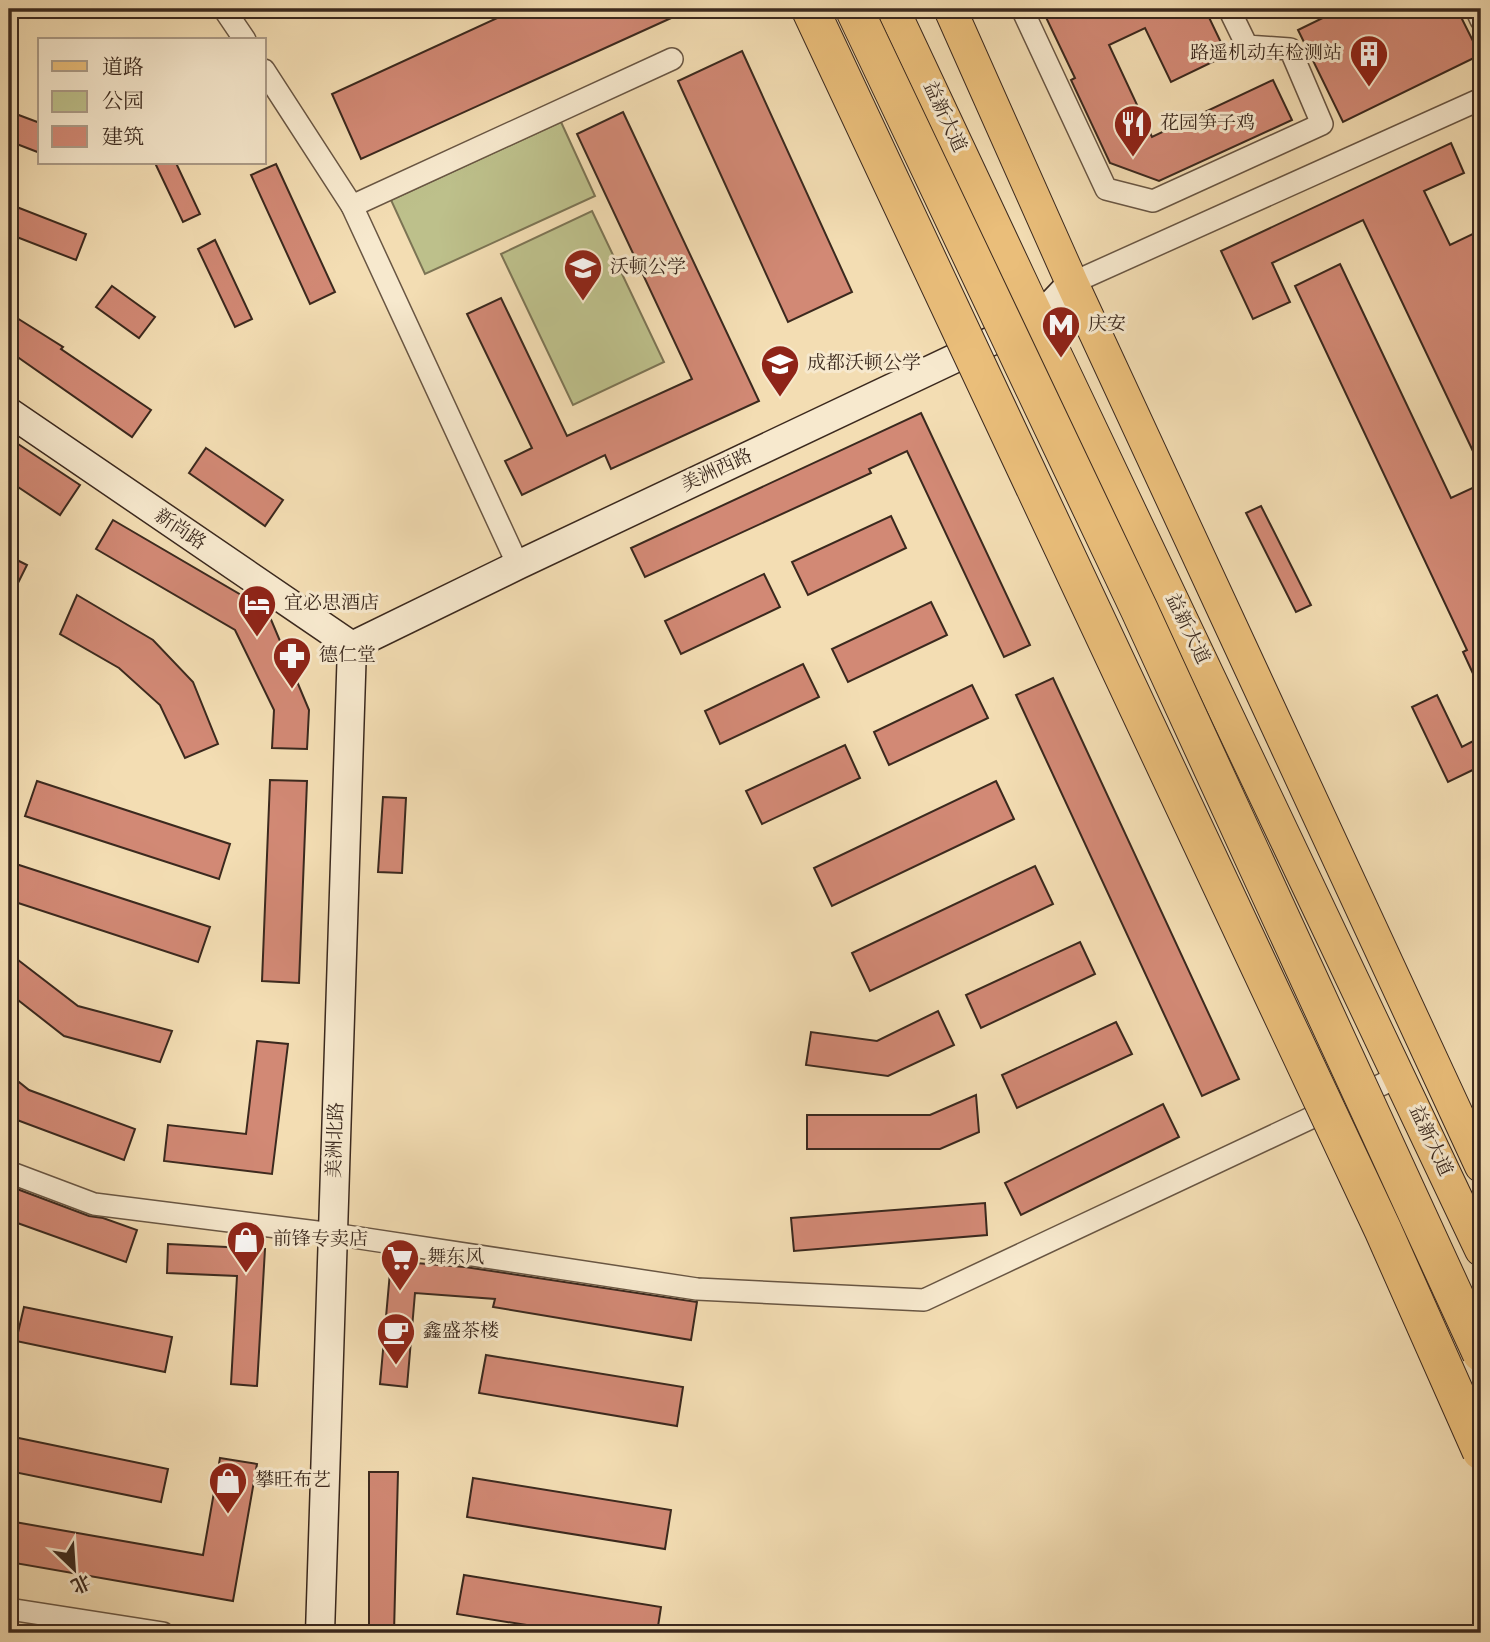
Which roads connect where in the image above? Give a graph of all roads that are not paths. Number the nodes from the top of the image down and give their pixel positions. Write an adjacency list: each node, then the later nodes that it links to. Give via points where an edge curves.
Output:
1 (224, 9): 10 (street)
2 (810, 9): 27 (highway, bridge, via 1383,1230)
3 (854, 9): 26 (highway, bridge, via 1139,609)
4 (893, 9): 16 (main road, 益新大道)
5 (950, 9): 15 (main road, 益新大道)
6 (1022, 9): 7 (street, via 1106,189 1153,201 1322,124 1290,49 1247,46)
7 (1229, 9)
8 (1476, 9): 9 (street)
9 (1481, 20)
10 (244, 38)
11 (672, 59): 14 (street)
12 (266, 74): 14 (street)
13 (1481, 99): 15 (street)
14 (352, 206): 18 (street)
15 (1072, 283): 16 (street, 美洲西路); 21 (main road, 益新大道)
16 (1038, 319): 18 (street, 美洲西路); 20 (main road, 益新大道)
17 (9, 412): 19 (street, 新尚路)
18 (518, 565): 19 (street, 美洲西路)
19 (352, 646): 24 (street, 美洲北路)
20 (1400, 1076): 24 (street, via 924,1300 696,1289); 25 (main road, 益新大道)
21 (1472, 1123): 22 (main road, 益新大道)
22 (1481, 1166)
23 (9, 1172): 24 (street, via 94,1204)
24 (333, 1234): 30 (street, 美洲北路)
25 (1481, 1250)
26 (1481, 1353)
27 (1481, 1451)
28 (9, 1609): 29 (street)
29 (163, 1633)
30 (320, 1633)

